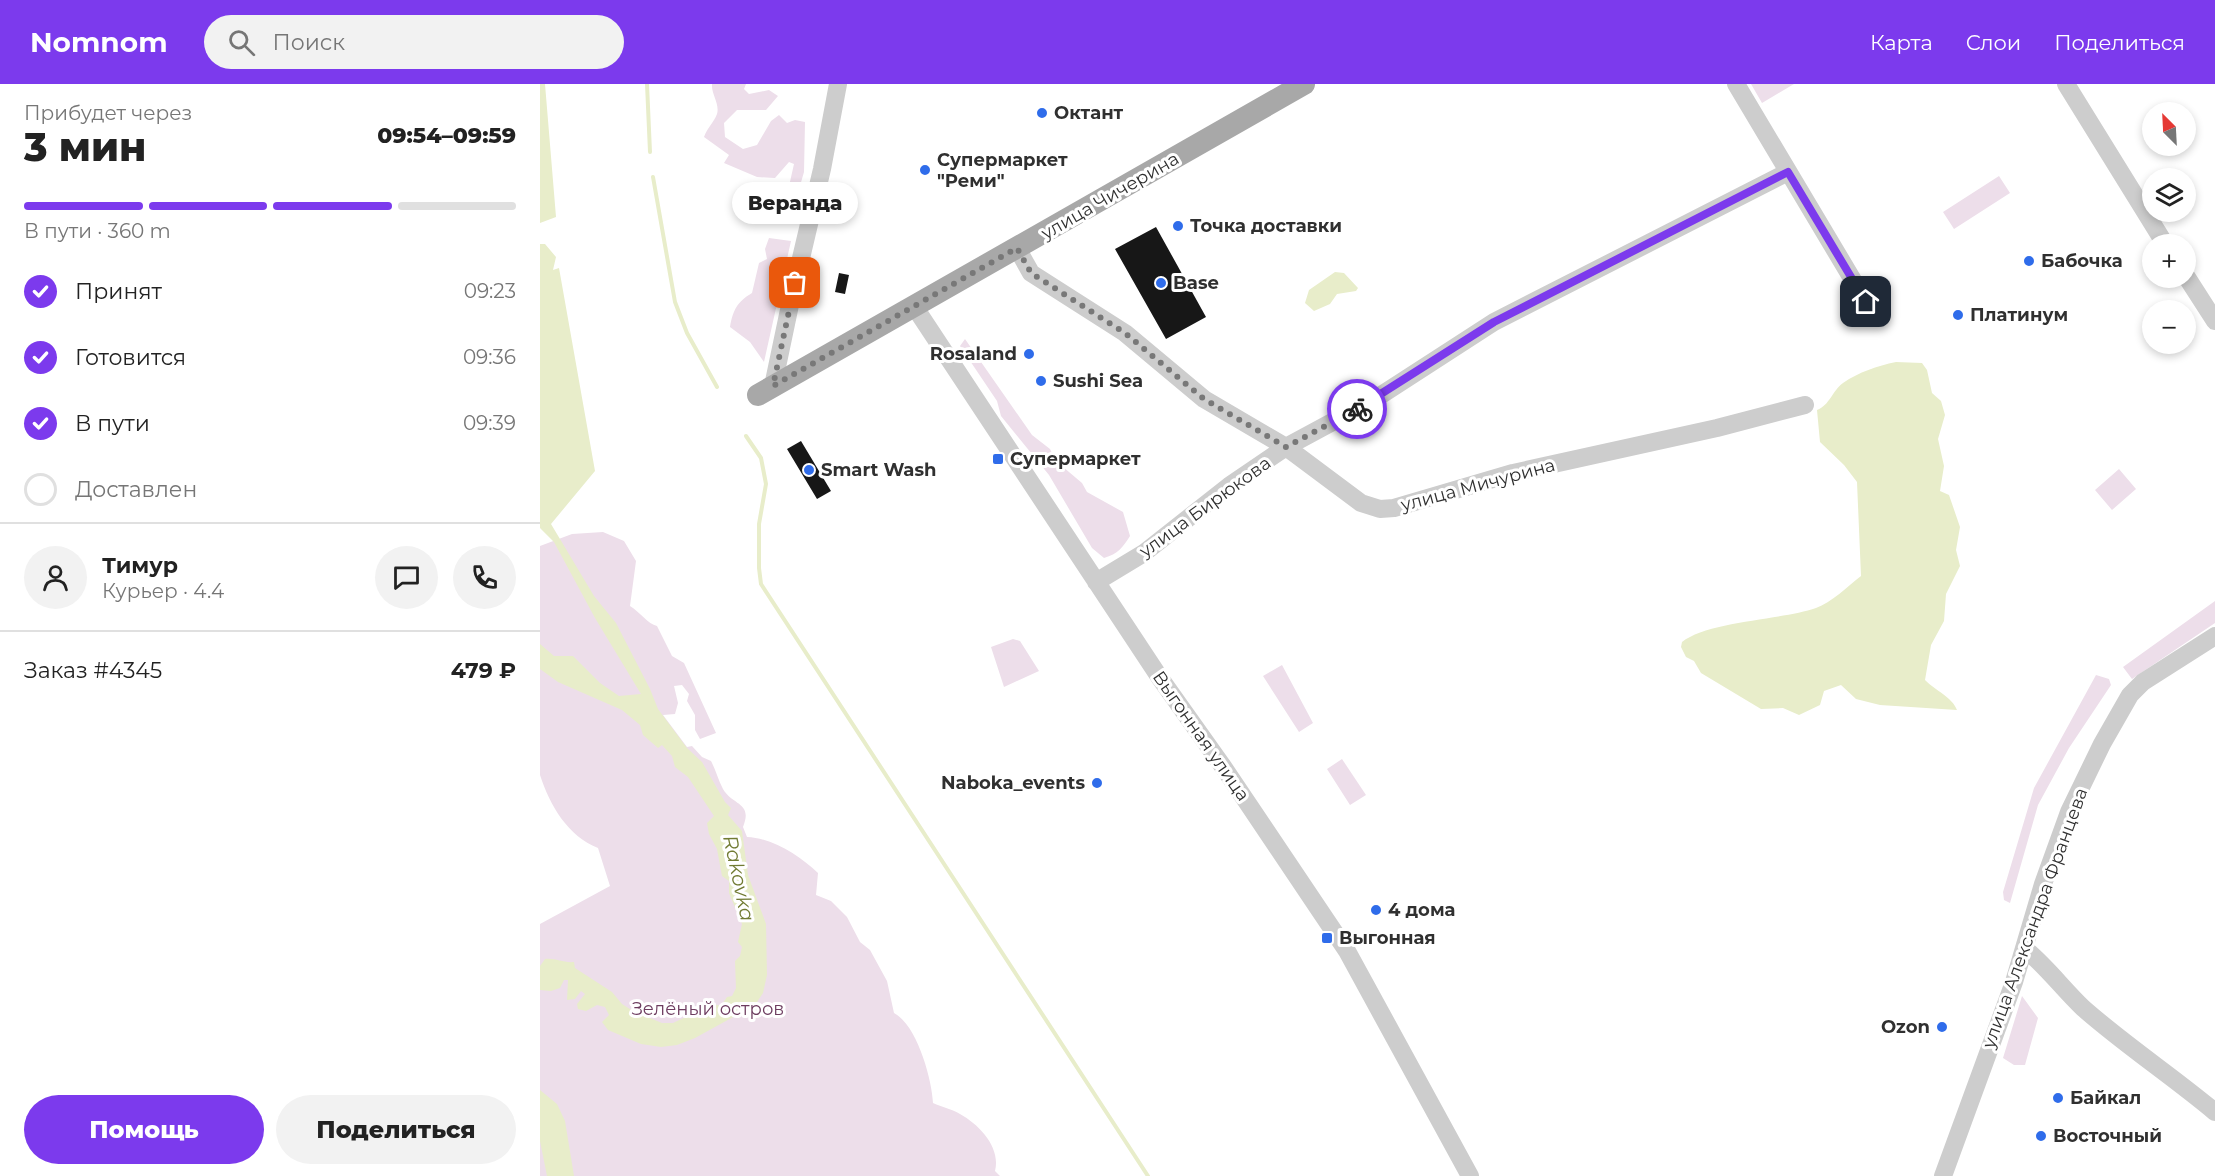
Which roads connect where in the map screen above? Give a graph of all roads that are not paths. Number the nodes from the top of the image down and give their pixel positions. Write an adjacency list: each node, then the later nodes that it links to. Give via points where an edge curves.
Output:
1 (838, 84): 12 (street, via 822,169)
2 (1304, 84): 7 (main road, улица Чичерина)
3 (1736, 84): 5 (street)
4 (2066, 84): 6 (street)
5 (1788, 172): 9 (street); 14 (street, улица Бирюкова, via 1503,317 1375,399)
6 (2159, 234)
7 (1017, 248): 10 (main road, улица Чичерина); 14 (street, улица Мичурина, via 1031,273 1125,333 1204,399)
8 (2194, 288): 11 (street)
9 (1866, 302)
10 (914, 306): 12 (main road, улица Чичерина); 15 (street, Выгонная улица)
11 (2215, 321)
12 (766, 391)
13 (1805, 405): 14 (street, улица Мичурина, via 1513,473 1394,508 1380,509 1361,503)
14 (1286, 447): 15 (street, улица Бирюкова, via 1144,553)
15 (1096, 582): 19 (street, Выгонная улица, via 1347,951)
16 (2215, 636): 17 (street, улица Александра Францева, via 2143,682 2130,695 2069,812)
17 (2025, 949): 18 (street, via 2081,1006); 20 (street, улица Александра Францева)
18 (2215, 1112)
19 (1470, 1176)
20 (1942, 1176)

